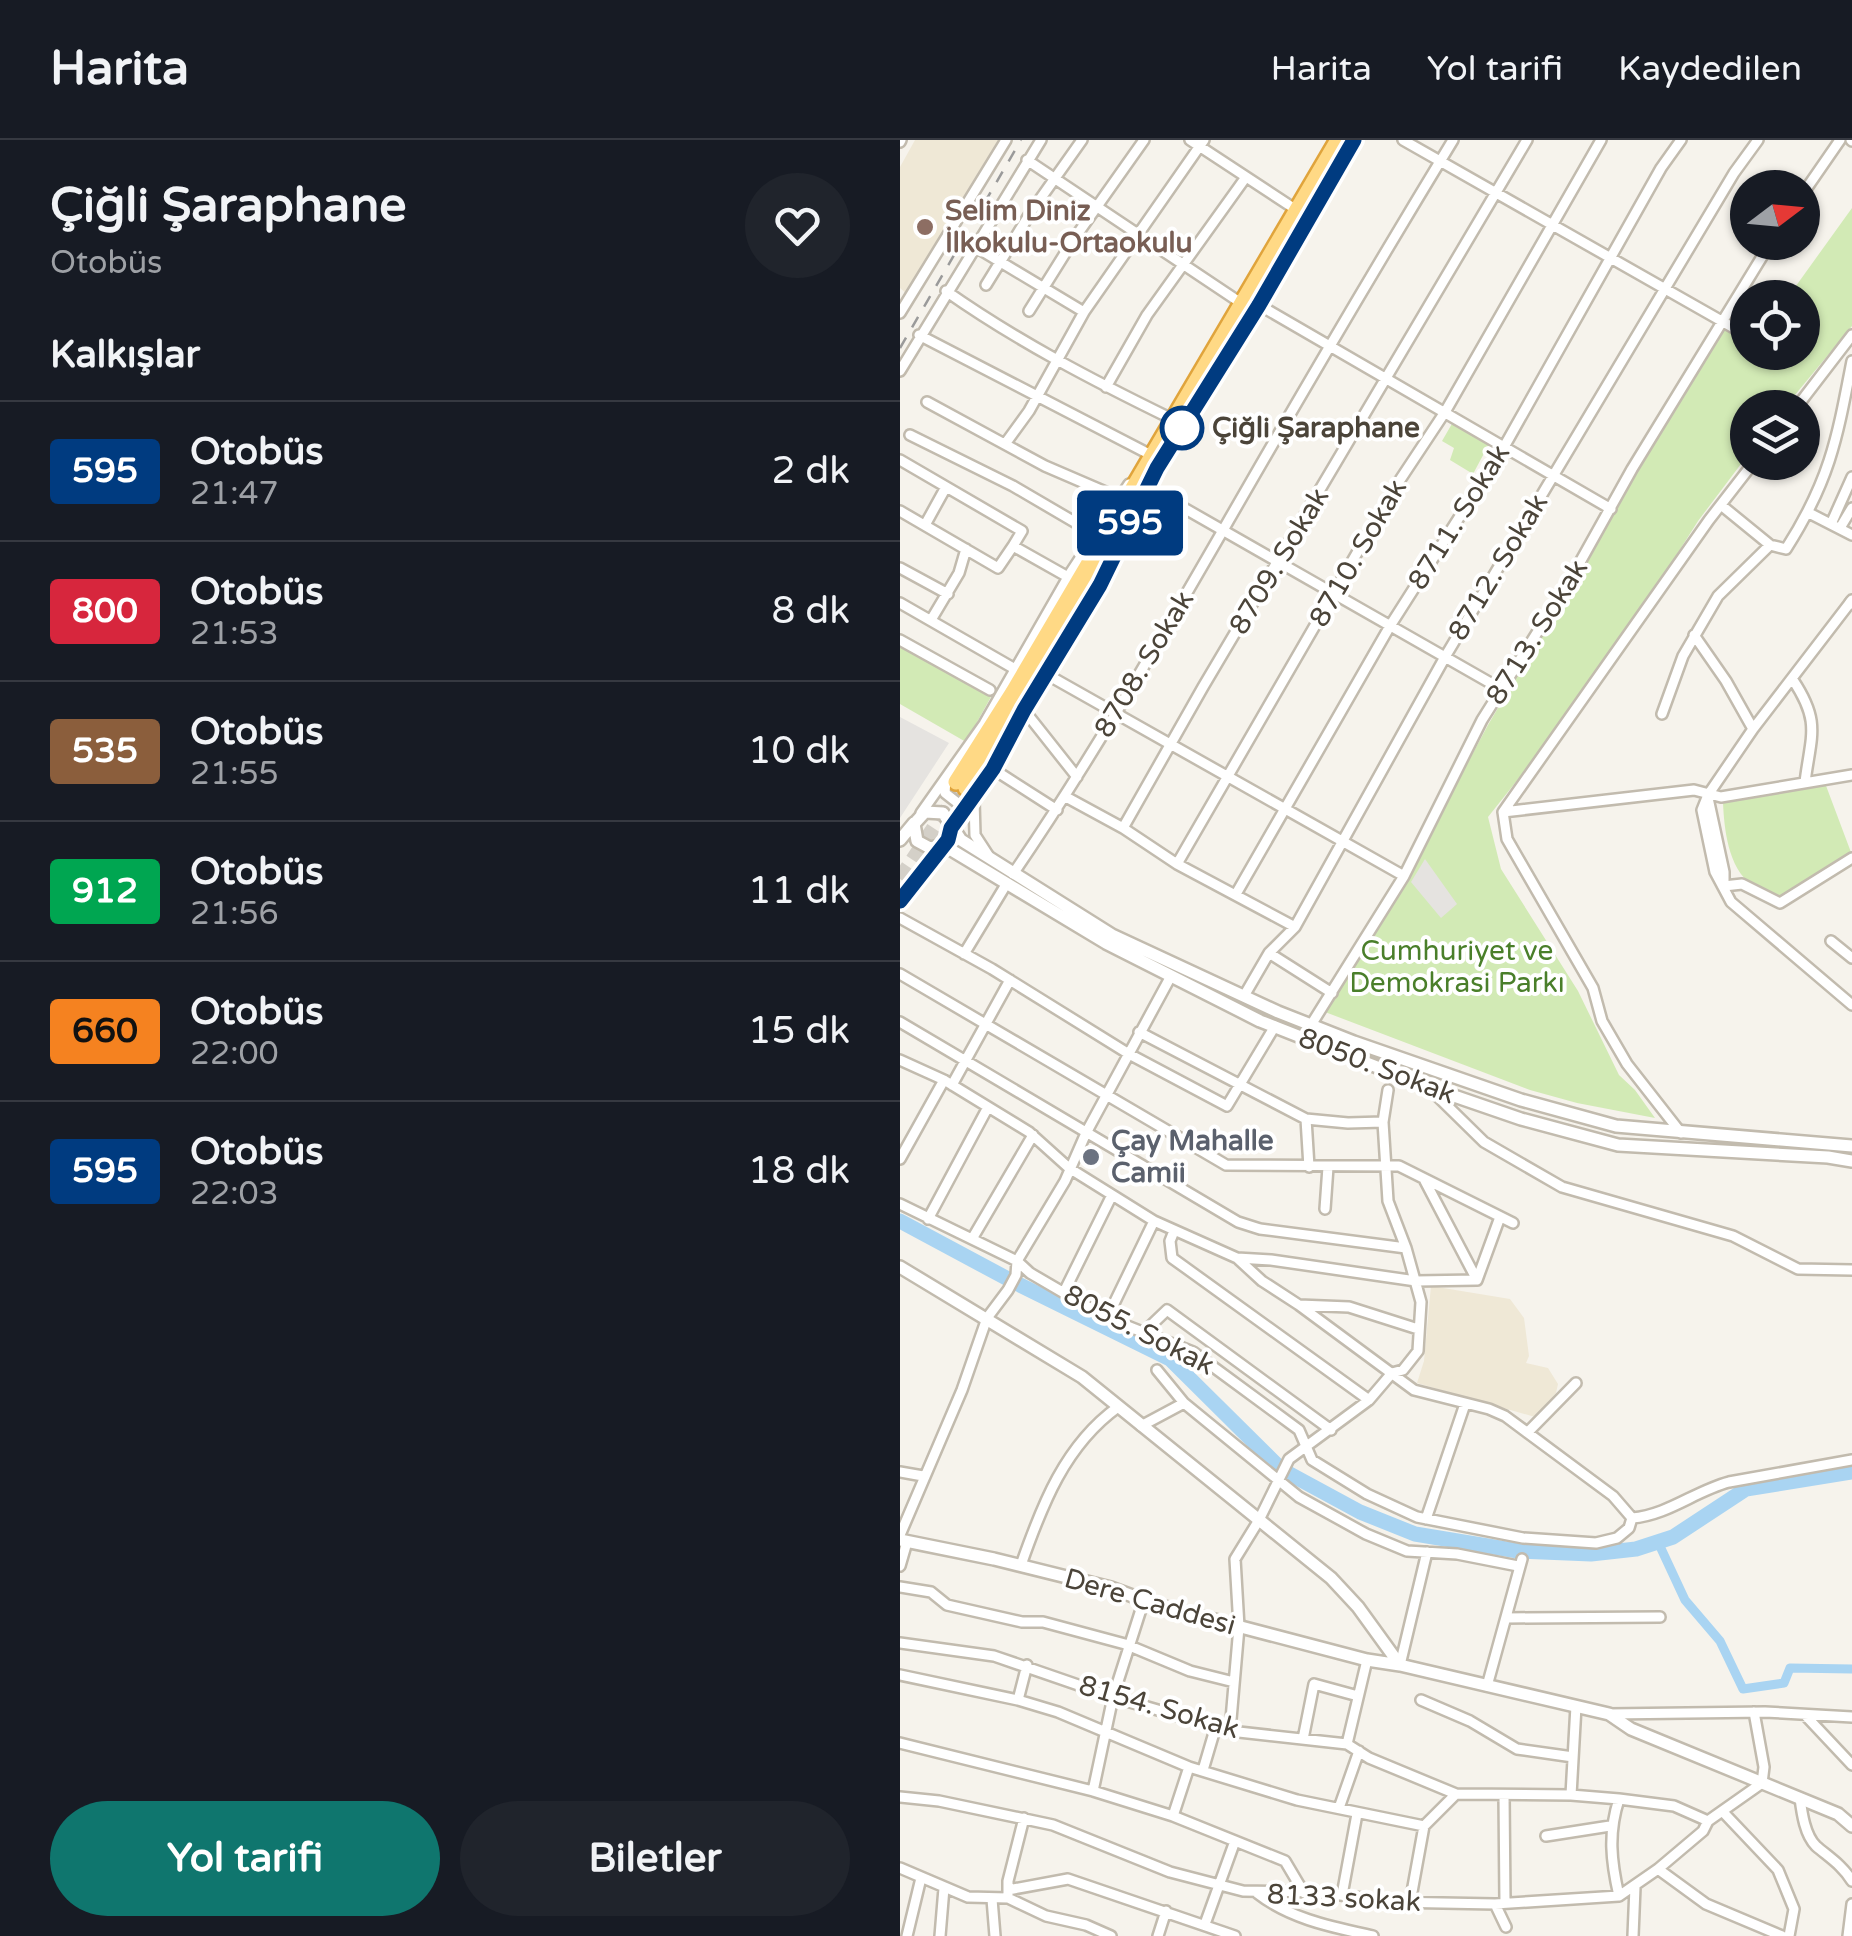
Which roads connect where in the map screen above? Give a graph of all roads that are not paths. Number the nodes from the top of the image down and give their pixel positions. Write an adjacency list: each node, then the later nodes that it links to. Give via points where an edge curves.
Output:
1 (1006, 140): 34 (street)
2 (1041, 140): 15 (street)
3 (1082, 140): 19 (street)
4 (1144, 140): 21 (street)
5 (1338, 140): 22 (highway)
6 (1354, 140): 36 (highway)
7 (1403, 140): 16 (street)
8 (1453, 140): 16 (street, 8708. Sokak)
9 (1527, 140): 20 (street, 8709. Sokak)
10 (1601, 140): 23 (street, 8710. Sokak)
11 (1681, 140): 26 (street, 8711. Sokak)
12 (1758, 140): 32 (street, 8712. Sokak)
13 (1840, 140): 17 (street)
14 (1198, 142): 18 (street); 24 (street)
15 (1027, 160): 19 (street); 25 (street)
16 (1440, 162): 20 (street); 44 (street, 8708. Sokak)
17 (1819, 170)
18 (1246, 177): 22 (street); 29 (street)
19 (1054, 180): 21 (street); 28 (street)
20 (1494, 194): 23 (street); 48 (street, 8709. Sokak)
21 (1097, 207): 24 (street); 31 (street)
22 (1295, 210): 35 (highway)
23 (1550, 225): 26 (street); 53 (street, 8710. Sokak)
24 (1138, 236): 29 (street); 39 (street)
25 (974, 246): 28 (street); 33 (street)
26 (1612, 260): 32 (street); 57 (street, 8711. Sokak)
27 (1760, 260): 40 (street, 8713. Sokak)
28 (998, 262): 30 (street); 31 (street)
29 (1184, 266): 35 (street); 49 (street)
30 (986, 285)
31 (1042, 289): 37 (street); 39 (street)
32 (1666, 290): 40 (street); 60 (street, 8712. Sokak)
33 (946, 291): 42 (street); 45 (street)
34 (904, 297): 38 (street)
35 (1240, 303): 54 (highway)
36 (1259, 305): 44 (street); 59 (highway)
37 (1029, 311)
38 (900, 312)
39 (1084, 312): 45 (street)
40 (1724, 322): 41 (street); 67 (street, 8713. Sokak)
41 (1730, 326)
42 (919, 335): 47 (street); 51 (street)
43 (1852, 335): 50 (street)
44 (1333, 346): 48 (street); 73 (street, 8708. Sokak)
45 (1056, 358): 49 (street); 51 (street)
46 (1852, 361): 70 (street, via 1834,452)
47 (900, 371)
48 (1386, 378): 53 (street); 79 (street, 8709. Sokak)
49 (1106, 387): 54 (street)
50 (1810, 390)
51 (1037, 398): 56 (street); 59 (street)
52 (927, 402): 56 (street)
53 (1445, 412): 57 (street); 82 (street, 8710. Sokak)
54 (1172, 419): 59 (highway)
55 (910, 435): 74 (street)
56 (1005, 444): 65 (street)
57 (1504, 446): 60 (street); 87 (street, 8711. Sokak)
58 (900, 460): 63 (street)
59 (1151, 462): 64 (street); 65 (street); 106 (highway, via 1016,712)
60 (1554, 474): 67 (street); 90 (street, 8712. Sokak)
61 (1852, 477): 72 (street)
62 (1740, 480): 66 (street)
63 (946, 487): 71 (street); 77 (street, via 1022,532)
64 (1147, 487): 73 (street); 92 (street, via 1100,585)
65 (1118, 498): 74 (street)
66 (1721, 505): 76 (street); 111 (street)
67 (1611, 508): 94 (street, 8713. Sokak)
68 (1852, 508): 72 (street)
69 (900, 510): 71 (street)
70 (1809, 513): 72 (street); 76 (street, via 1786,549)
71 (925, 525): 78 (street)
72 (1835, 526): 75 (street)
73 (1223, 530): 79 (street); 97 (street, 8708. Sokak)
74 (1095, 534): 81 (street)
75 (1852, 534)
76 (1770, 545): 88 (street, via 1718,596)
77 (1013, 546): 78 (street, via 998,568); 81 (street)
78 (966, 548): 83 (street)
79 (1279, 563): 82 (street); 100 (street, 8709. Sokak)
80 (900, 568): 83 (street)
81 (1068, 577): 91 (street)
82 (1334, 592): 87 (street); 103 (street, 8710. Sokak)
83 (948, 594): 86 (street)
84 (1851, 602): 93 (street)
85 (900, 603): 86 (street)
86 (931, 620): 91 (street)
87 (1390, 626): 90 (street); 109 (street, 8711. Sokak)
88 (1694, 635): 98 (street); 99 (street)
89 (900, 640): 95 (street)
90 (1445, 656): 94 (street); 116 (street, 8712. Sokak)
91 (1015, 669): 106 (street, via 984,724)
92 (1046, 674): 96 (street); 97 (street)
93 (1793, 680): 99 (street); 105 (street, via 1813,724)
94 (1501, 689): 121 (street, 8713. Sokak)
95 (990, 690)
96 (1024, 710): 101 (street); 104 (street)
97 (1116, 713): 100 (street); 104 (street, 8708. Sokak)
98 (1662, 714)
99 (1753, 729): 107 (street)
100 (1171, 742): 103 (street); 114 (street, 8709. Sokak)
101 (993, 769): 106 (street); 110 (street)
102 (1852, 775): 105 (street)
103 (1228, 776): 109 (street); 120 (street, 8710. Sokak)
104 (1077, 778): 108 (street, 8708. Sokak)
105 (1804, 782): 107 (street)
106 (963, 788): 112 (street); 113 (street); 119 (street, via 974,835)
107 (1708, 795): 111 (street, via 1694,790); 123 (street, via 1702,824)
108 (1066, 797): 110 (street, 8708. Sokak); 114 (street)
109 (1286, 807): 116 (street); 124 (street, 8711. Sokak)
110 (1057, 810): 122 (street, 8708. Sokak)
111 (1503, 812): 154 (street, via 1506,839 1594,988 1602,1021)
112 (916, 819): 113 (street, via 937,811); 115 (street); 117 (street, 8050. Sokak, via 922,844)
113 (951, 828): 117 (street); 119 (street, 8050. Sokak)
114 (1123, 828): 120 (street)
115 (900, 840)
116 (1344, 840): 121 (street); 127 (street, 8712. Sokak)
117 (944, 845): 122 (street, 8050. Sokak); 125 (street)
118 (1852, 858): 123 (street, via 1780,903 1742,884)
119 (992, 861): 122 (street, 8050. Sokak)
120 (1177, 864): 124 (street)
121 (1404, 876): 135 (street, 8713. Sokak)
122 (1010, 879): 130 (street, 8708. Sokak); 133 (street, 8050. Sokak); 136 (street, 8050. Sokak)
123 (1724, 886): 137 (street, via 1731,902)
124 (1236, 894): 127 (street)
125 (900, 901)
126 (900, 918): 130 (street)
127 (1295, 927): 129 (street, 8712. Sokak)
128 (1831, 941): 131 (street)
129 (1269, 953): 135 (street); 136 (street, 8712. Sokak)
130 (964, 954): 134 (street)
131 (1852, 958)
132 (900, 974): 139 (street)
133 (1172, 976): 141 (street, 8050. Sokak); 142 (street)
134 (1010, 980): 139 (street); 143 (street)
135 (1332, 993): 140 (street, 8713. Sokak)
136 (1244, 996): 140 (street, 8050. Sokak)
137 (1852, 1004)
138 (900, 1022): 145 (street)
139 (983, 1023): 145 (street); 150 (street)
140 (1310, 1025): 154 (street, 8050. Sokak, via 1521,1100 1616,1126)
141 (1275, 1026): 147 (street); 148 (street, 8050. Sokak)
142 (1139, 1032): 143 (street); 147 (street)
143 (1128, 1054): 147 (street, via 1227,1106); 150 (street)
144 (900, 1060): 146 (street)
145 (964, 1062): 146 (street); 155 (street)
146 (948, 1082): 151 (street); 158 (street)
147 (1238, 1083): 152 (street)
148 (1428, 1087): 159 (street, 8050. Sokak, via 1618,1145); 178 (street, via 1484,1142 1562,1187 1733,1236 1798,1270)
149 (1388, 1090): 153 (street)
150 (1106, 1095): 155 (street); 160 (street, via 1226,1166)
151 (988, 1107): 156 (street); 169 (street)
152 (1306, 1119): 153 (street); 160 (street)
153 (1383, 1122): 162 (street)
154 (1681, 1132): 157 (street, 8050. Sokak)
155 (1086, 1133): 163 (street); 174 (street, via 1238,1222)
156 (1033, 1135): 163 (street); 173 (street)
157 (1852, 1146)
158 (900, 1159)
159 (1852, 1161)
160 (1310, 1166): 161 (street)
161 (1328, 1167): 162 (street); 167 (street)
162 (1386, 1167): 164 (street); 174 (street, via 1388,1201)
163 (1069, 1168): 165 (street); 176 (street)
164 (1424, 1178): 168 (street); 179 (street)
165 (1112, 1196): 170 (street); 181 (street)
166 (900, 1204): 169 (street, 8055. Sokak)
167 (1326, 1209)
168 (1500, 1217): 171 (street); 179 (street)
169 (928, 1218): 173 (street, 8055. Sokak)
170 (1154, 1221): 172 (street); 184 (street)
171 (1513, 1223)
172 (1174, 1230): 175 (street); 190 (street, via 1172,1258)
173 (972, 1239): 176 (street, 8055. Sokak)
174 (1406, 1248): 180 (street)
175 (1237, 1258): 180 (street); 182 (street)
176 (1018, 1261): 181 (street, 8055. Sokak); 183 (street, via 1008,1290)
177 (900, 1267): 183 (street)
178 (1852, 1270)
179 (1477, 1280): 180 (street)
180 (1416, 1281): 185 (street)
181 (1064, 1292): 184 (street, 8055. Sokak)
182 (1299, 1305): 185 (street, via 1350,1307); 188 (street)
183 (987, 1318): 193 (street); 200 (street)
184 (1108, 1318): 186 (street, 8055. Sokak)
185 (1418, 1329): 188 (street, via 1418,1350 1403,1370)
186 (1143, 1334): 195 (street, via 1167,1310); 197 (street, 8055. Sokak, via 1206,1360 1300,1430)
187 (1157, 1370): 191 (street)
188 (1392, 1373): 190 (street); 192 (street, via 1414,1390)
189 (1576, 1383): 196 (street)
190 (1369, 1400): 195 (street)
191 (1184, 1403): 194 (street); 201 (street)
192 (1465, 1404): 196 (street, via 1489,1409); 203 (street)
193 (1118, 1407): 194 (street); 208 (street, via 1063,1465)
194 (1141, 1426): 204 (street)
195 (1331, 1430): 197 (street)
196 (1528, 1432): 202 (street)
197 (1307, 1447): 201 (street); 203 (street, 8055. Sokak, via 1312,1460 1367,1494)
198 (1852, 1460): 202 (street, 8055. Sokak, via 1729,1482)
199 (900, 1472): 200 (street)
200 (923, 1476): 205 (street)
201 (1278, 1478): 204 (street); 206 (street, via 1366,1534 1407,1552)
202 (1632, 1518): 203 (street, 8055. Sokak, via 1617,1538 1596,1543 1523,1538)
203 (1426, 1519)
204 (1259, 1520): 213 (street, via 1235,1559); 217 (street, via 1330,1578)
205 (902, 1539): 207 (street); 208 (street, Dere Caddesi)
206 (1427, 1552): 212 (street, via 1520,1562); 217 (street)
207 (900, 1566)
208 (1020, 1566): 210 (street, Dere Caddesi)
209 (900, 1587): 215 (street, via 931,1592 947,1605)
210 (1144, 1600): 213 (street, Dere Caddesi); 215 (street)
211 (1660, 1617): 212 (street)
212 (1506, 1618): 221 (street)
213 (1238, 1628): 216 (street, Dere Caddesi); 220 (street)
214 (900, 1643): 218 (street, 8154. Sokak)
215 (1130, 1646): 220 (street); 223 (street)
216 (1366, 1660): 217 (street, Dere Caddesi); 222 (street)
217 (1400, 1664): 221 (street, Dere Caddesi)
218 (1027, 1665): 223 (street, 8154. Sokak); 224 (street)
219 (900, 1675): 224 (street)
220 (1234, 1682): 232 (street)
221 (1488, 1686): 226 (street, Dere Caddesi)
222 (1358, 1696): 234 (street, via 1314,1684); 236 (street)
223 (1113, 1697): 231 (street, 8154. Sokak); 233 (street)
224 (1018, 1700): 233 (street)
225 (1422, 1700): 238 (street, via 1517,1749)
226 (1576, 1706): 228 (street, Dere Caddesi); 238 (street)
227 (1754, 1712): 228 (street); 229 (street); 242 (street)
228 (1609, 1714): 242 (street, Dere Caddesi)
229 (1805, 1715): 230 (street); 239 (street)
230 (1852, 1717)
231 (1216, 1726): 232 (street, 8154. Sokak); 241 (street)
232 (1230, 1731): 234 (street, 8154. Sokak)
233 (1106, 1732): 240 (street); 243 (street)
234 (1303, 1738): 236 (street, 8154. Sokak)
235 (900, 1743): 243 (street)
236 (1347, 1744): 237 (street, 8154. Sokak)
237 (1359, 1751): 244 (street, 8154. Sokak); 250 (street)
238 (1574, 1756): 246 (street)
239 (1852, 1764)
240 (1189, 1767): 241 (street); 253 (street)
241 (1203, 1770): 250 (street)
242 (1762, 1783): 248 (street, Dere Caddesi); 251 (street, 8133 sokak)
243 (1093, 1791): 253 (street)
244 (1456, 1794): 245 (street, 8154. Sokak); 256 (street)
245 (1504, 1795): 246 (street, 8154. Sokak); 275 (street)
246 (1571, 1795): 249 (street, 8154. Sokak)
247 (900, 1797): 254 (street, 8133 sokak)
248 (1800, 1798): 258 (street, Dere Caddesi); 264 (street, via 1815,1845)
249 (1620, 1799): 255 (street, 8154. Sokak, via 1674,1806); 257 (street)
250 (1339, 1808): 252 (street)
251 (1723, 1812): 255 (street, 8133 sokak); 290 (street, via 1778,1870 1794,1909)
252 (1357, 1814): 256 (street); 271 (street)
253 (1173, 1816): 260 (street)
254 (1024, 1818): 265 (street, 8133 sokak); 269 (street)
255 (1708, 1821): 262 (street, 8133 sokak)
256 (1424, 1826): 274 (street)
257 (1610, 1826): 259 (street); 272 (street)
258 (1852, 1826)
259 (1546, 1836)
260 (1234, 1841): 265 (street); 268 (street, via 1286,1861)
261 (900, 1868): 263 (street)
262 (1658, 1869): 266 (street, 8133 sokak); 290 (street, via 1706,1904)
263 (922, 1878): 267 (street); 282 (street)
264 (1852, 1881)
265 (1219, 1885): 270 (street, 8133 sokak); 278 (street)
266 (1635, 1887): 272 (street, 8133 sokak); 289 (street)
267 (944, 1888): 273 (street); 283 (street)
268 (1304, 1893): 270 (street, 8133 sokak); 271 (street, 8133 sokak)
269 (1008, 1894): 273 (street); 277 (street, via 1068,1879); 280 (street)
270 (1257, 1894): 281 (street)
271 (1342, 1894): 274 (street, 8133 sokak)
272 (1619, 1896): 275 (street, 8133 sokak)
273 (992, 1899): 284 (street)
274 (1410, 1903): 275 (street, 8133 sokak)
275 (1500, 1904): 279 (street)
276 (1852, 1904): 291 (street)
277 (1166, 1911): 278 (street); 286 (street)
278 (1205, 1924): 287 (street)
279 (1506, 1927)
280 (1085, 1930): 285 (street)
281 (1336, 1932): 288 (street)
282 (907, 1936)
283 (940, 1936)
284 (996, 1936)
285 (1111, 1936)
286 (1158, 1936)
287 (1235, 1936)
288 (1373, 1936)
289 (1633, 1936)
290 (1786, 1936)
291 (1848, 1936)

